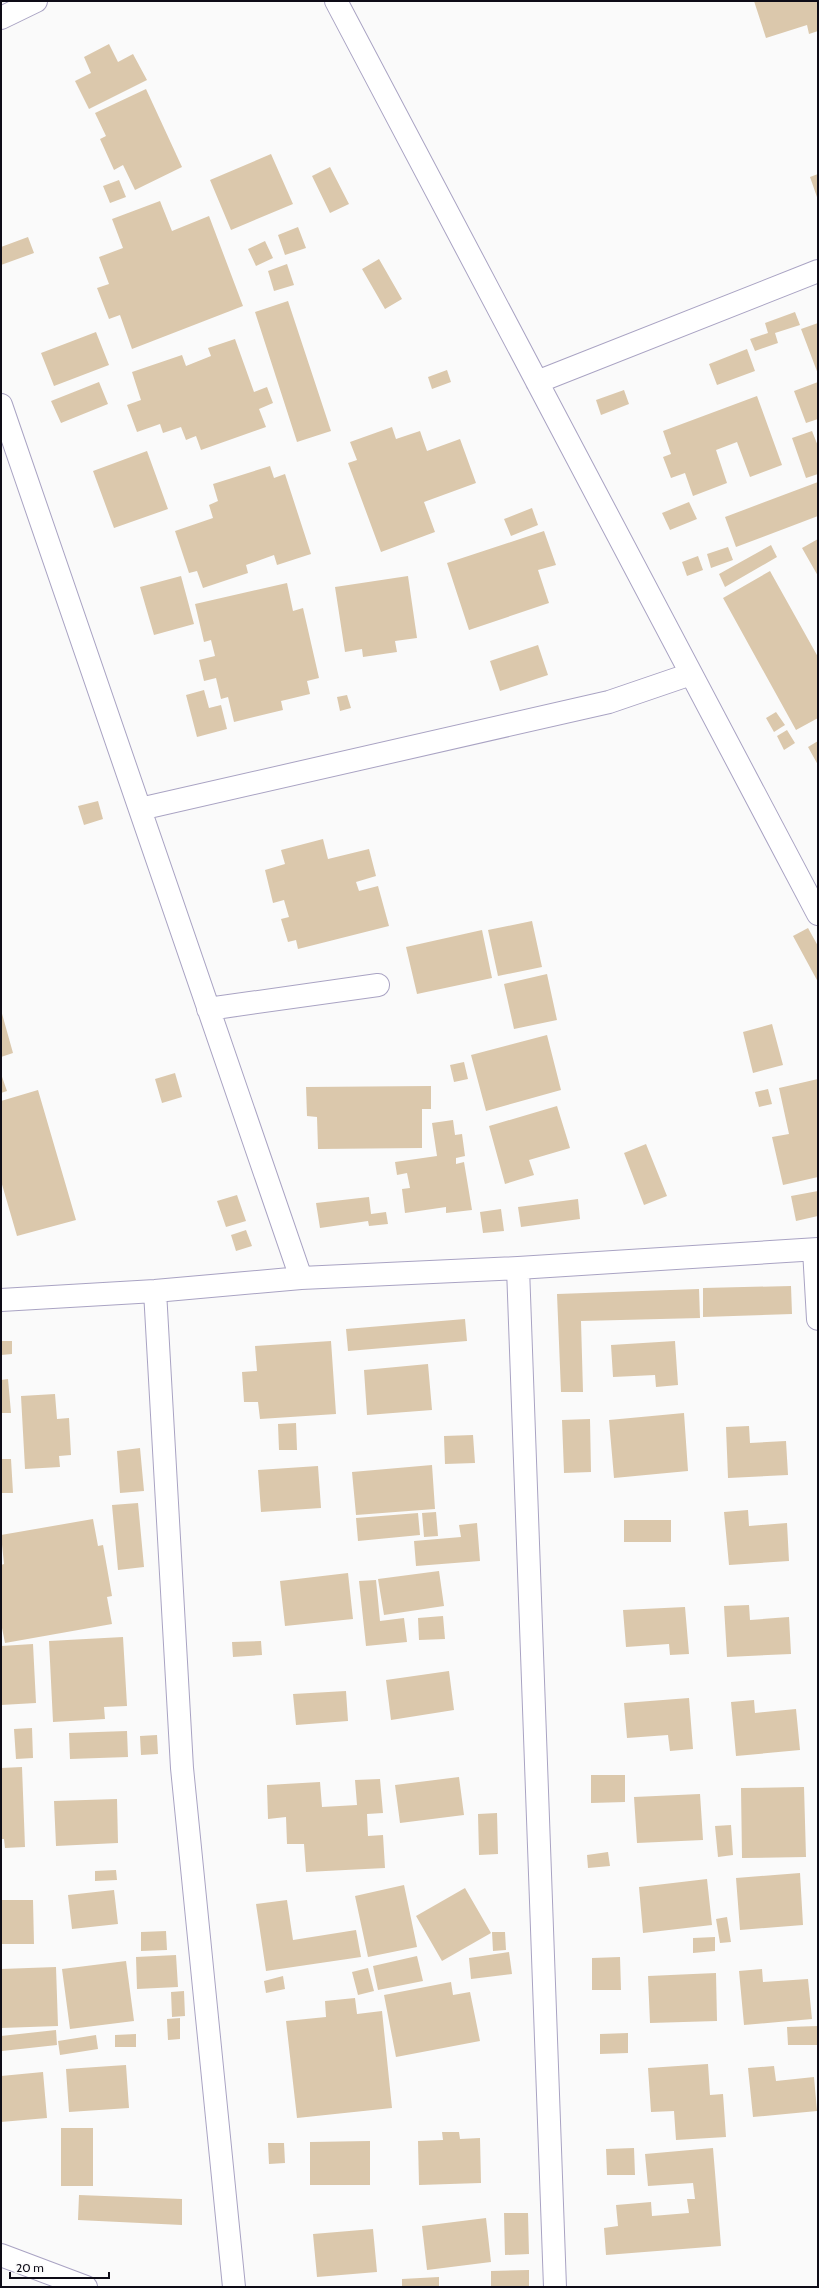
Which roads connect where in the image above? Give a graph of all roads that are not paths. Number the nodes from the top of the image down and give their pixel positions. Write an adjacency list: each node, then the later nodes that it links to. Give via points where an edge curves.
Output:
1 (36, 1): 3 (street)
2 (336, 1): 5 (street)
3 (1, 18)
4 (818, 271): 5 (street)
5 (537, 382): 7 (street)
6 (1, 405): 8 (street)
7 (691, 674): 8 (street, via 609,702); 9 (street)
8 (140, 809): 11 (street)
9 (818, 914)
10 (378, 984): 11 (street)
11 (208, 1009): 14 (street)
12 (816, 1249): 13 (street); 17 (street)
13 (518, 1268): 14 (street); 21 (street)
14 (301, 1278): 15 (street)
15 (155, 1291): 16 (street); 20 (street, via 182,1768)
16 (1, 1300)
17 (818, 1319)
18 (1, 2255): 19 (street)
19 (86, 2287)
20 (234, 2287)
21 (555, 2287)

